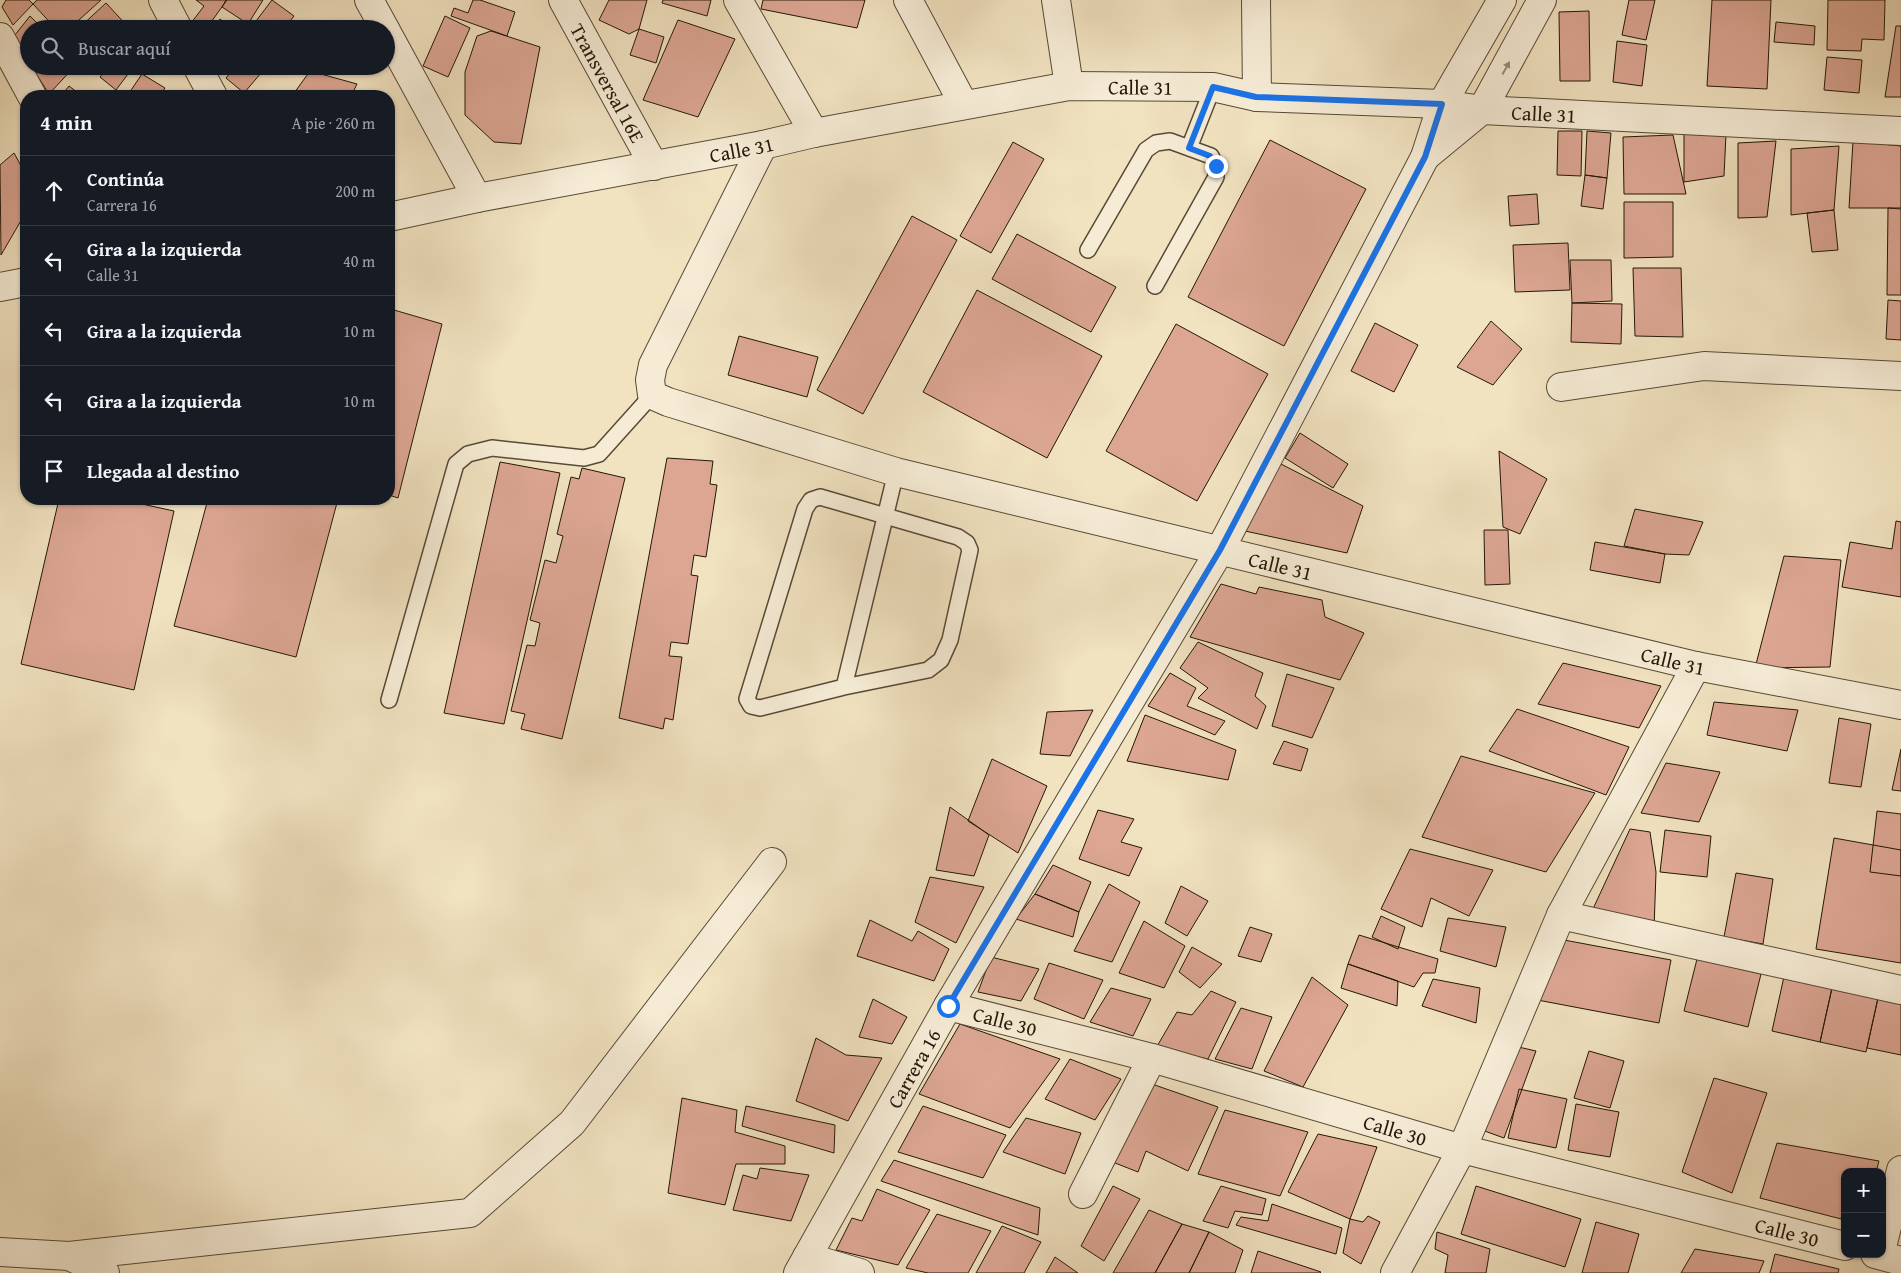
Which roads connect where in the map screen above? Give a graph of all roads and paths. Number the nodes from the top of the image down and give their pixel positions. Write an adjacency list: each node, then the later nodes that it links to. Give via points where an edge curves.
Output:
1 (163, 0): 10 (street)
2 (369, 0): 11 (street)
3 (562, 0): 30 (street, Transversal 16E)
4 (738, 0): 26 (street)
5 (908, 0): 23 (street)
6 (1056, 0): 17 (street)
7 (1256, 0): 21 (street)
8 (1502, 0): 22 (street, Carrera 16)
9 (1542, 0): 24 (street, one-way to 9)
10 (173, 20)
11 (380, 20)
12 (0, 38): 14 (street)
13 (395, 47): 31 (street)
14 (20, 74)
15 (20, 75): 19 (street)
16 (202, 75): 20 (street)
17 (1069, 86): 18 (street, Calle 31); 23 (street, Calle 31)
18 (1213, 87): 21 (street, Calle 31); 28 (lane)
19 (29, 90)
20 (210, 90)
21 (1256, 97): 22 (street, Calle 31)
22 (1442, 104): 24 (street, Calle 31); 29 (street, Carrera 16)
23 (964, 105): 26 (street, Calle 31)
24 (1482, 110): 25 (street, Calle 31); 29 (street, Carrera 16)
25 (1901, 131)
26 (814, 132): 27 (street, Calle 31)
27 (763, 145): 30 (street, Calle 31); 38 (street, via 653,365)
28 (1189, 148): 33 (lane, via 1170,141 1156,143 1146,150); 35 (lane, via 1210,156 1216,166 1216,177)
29 (1425, 157): 42 (street, Carrera 16)
30 (654, 166): 31 (street, Calle 31)
31 (477, 198): 32 (street, Calle 31)
32 (395, 216)
33 (1088, 250)
34 (20, 283): 36 (street)
35 (1155, 286)
36 (0, 287)
37 (1901, 376): 39 (street, via 1704,366)
38 (651, 388): 40 (street, Calle 31, via 668,402); 45 (lane, via 599,454 584,458 492,448 468,454 456,464)
39 (1561, 388)
40 (896, 472): 41 (lane); 42 (street, Calle 31)
41 (885, 515): 44 (lane); 44 (lane, via 958,537 967,543 970,550 950,640 941,660 928,670); 44 (lane, via 820,497 812,500 805,509 747,699 751,706 760,708)
42 (1220, 550): 43 (street, Calle 31); 50 (street, Carrera 16)
43 (1696, 666): 46 (street, Calle 31); 48 (street)
44 (844, 687)
45 (388, 700)
46 (1901, 705)
47 (772, 862): 58 (street, via 572,1123 470,1212)
48 (1561, 915): 49 (street); 52 (street)
49 (1901, 990)
50 (948, 1006): 51 (street, Calle 30); 59 (street, Carrera 16)
51 (1152, 1058): 52 (street, Calle 30); 54 (street)
52 (1462, 1149): 56 (street, Calle 30); 62 (street)
53 (1901, 1170): 55 (street)
54 (1083, 1194)
55 (1886, 1242)
56 (1841, 1245)
57 (0, 1252): 58 (street)
58 (69, 1256): 60 (street)
59 (802, 1265): 61 (street)
60 (105, 1273)
61 (860, 1273)
62 (1395, 1273)

